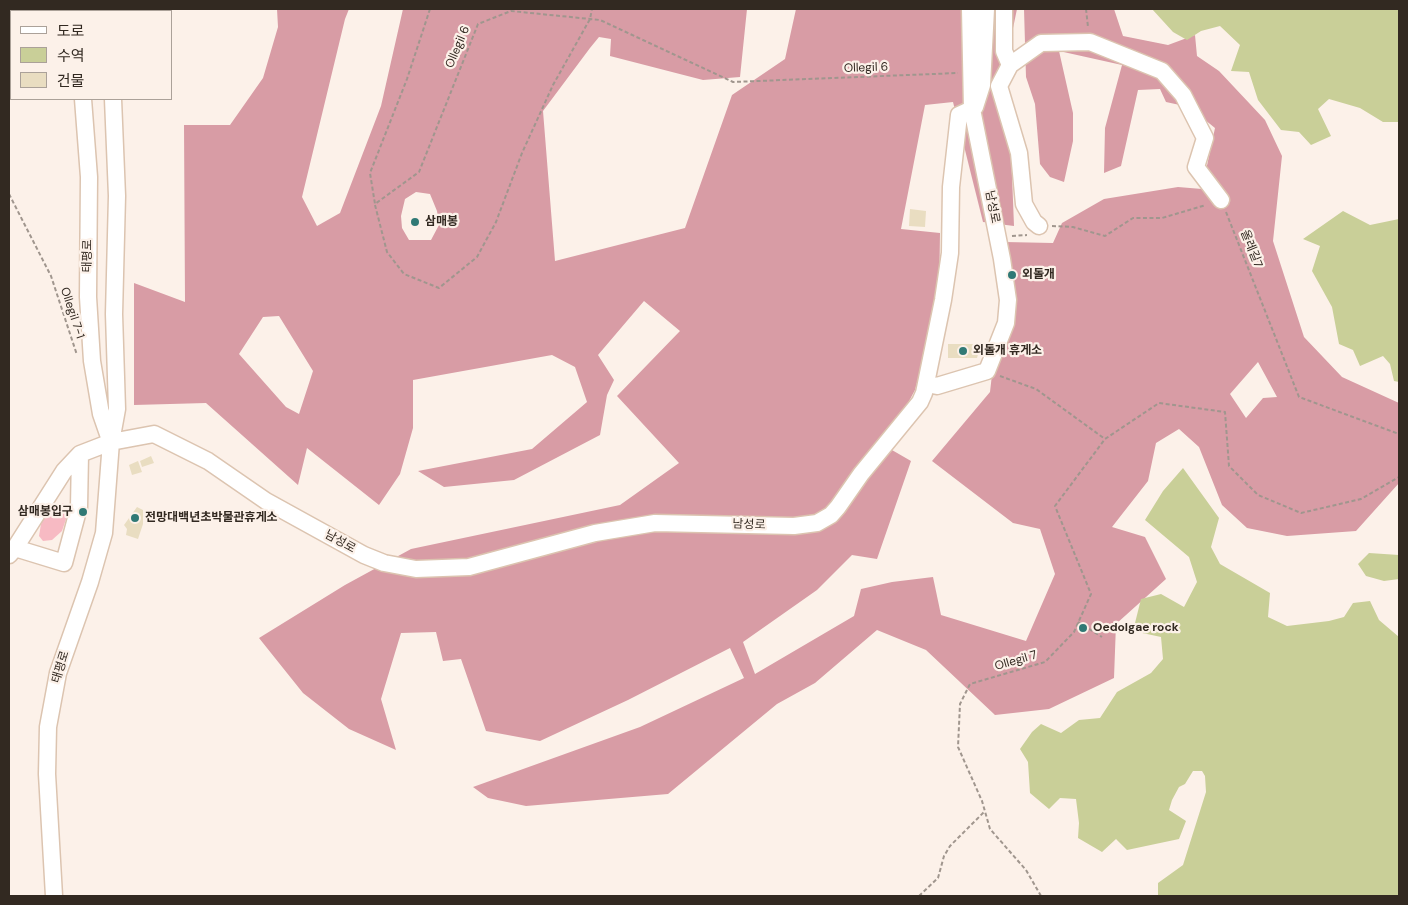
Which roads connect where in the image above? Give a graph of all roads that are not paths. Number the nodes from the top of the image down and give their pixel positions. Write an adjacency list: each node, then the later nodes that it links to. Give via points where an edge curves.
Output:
1 (970, 9): 7 (street, 남성로)
2 (986, 9): 7 (street, via 982,85 974,109)
3 (1004, 9): 4 (street, via 1004,51)
4 (1010, 65): 8 (street, via 1041,43 1090,42 1162,71 1183,95 1205,138 1196,167); 9 (street, via 1000,86 1019,152 1024,204 1034,222)
5 (83, 100): 11 (street, 태평로, via 90,177 88,297 92,361 101,414)
6 (113, 100): 11 (street, 태평로, via 117,196 114,314 117,409)
7 (966, 112): 10 (street, 남성로, via 952,187 950,253); 10 (street, 남성로, via 1002,259 1008,300 1006,323 987,371 937,386)
8 (1221, 200)
9 (1033, 231)
10 (927, 384): 11 (street, 남성로, via 920,402 838,507 817,523 794,526 655,523 595,533 456,569 408,568 364,556 272,504 208,461 154,434)
11 (111, 442): 12 (street, 남성로); 14 (street, 태평로, via 104,533 58,673 48,727 47,774)
12 (80, 454): 13 (street, via 64,471); 13 (street, via 79,507 64,563)
13 (12, 551)
14 (54, 896)

